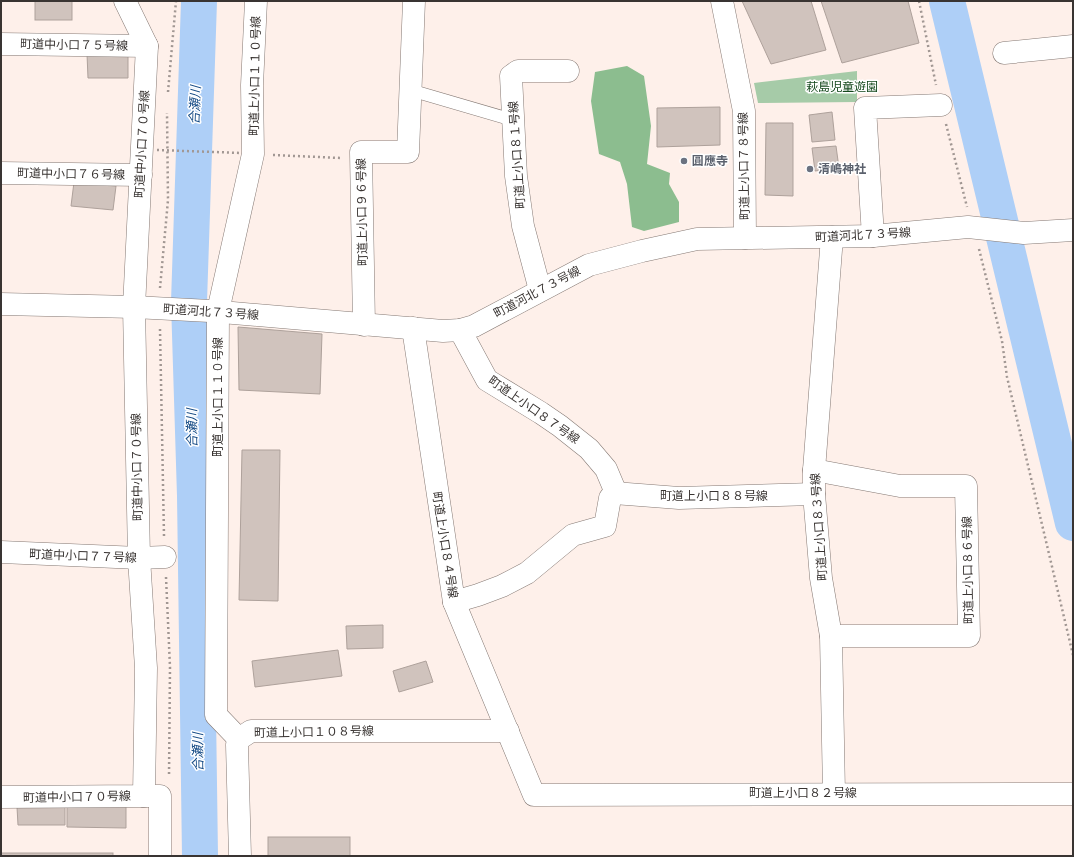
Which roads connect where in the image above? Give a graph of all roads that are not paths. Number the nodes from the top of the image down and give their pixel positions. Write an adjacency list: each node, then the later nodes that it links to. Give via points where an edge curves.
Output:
1 (125, 1): 6 (street, 町道中小口７０号線)
2 (256, 1): 22 (street, 町道上小口１１０号線, via 248,154)
3 (414, 1): 10 (street, 町道上小口９６号線)
4 (722, 1): 18 (street, 町道上小口７８号線, via 744,111)
5 (1, 44): 6 (street, 町道中小口７５号線)
6 (147, 46): 14 (street, 町道中小口７０号線)
7 (1073, 46): 8 (street)
8 (1004, 52)
9 (568, 72): 12 (street, 町道上小口８１号線, via 518,72 511,76)
10 (410, 90): 12 (lane); 23 (street, 町道上小口９６号線, via 408,152 361,152)
11 (942, 105): 16 (street, via 865,108)
12 (513, 120): 19 (street, 町道上小口８１号線, via 516,176 523,226)
13 (1, 173): 14 (street, 町道中小口７６号線)
14 (141, 175): 21 (street, 町道中小口７０号線)
15 (1073, 230): 16 (street, 町道河北７３号線, via 1024,233 968,227)
16 (873, 236): 17 (street, 町道河北７３号線)
17 (832, 237): 18 (street, 町道河北７３号線); 26 (street, 町道上小口８３号線)
18 (745, 238): 19 (street, 町道河北７３号線, via 697,239 642,251 589,265)
19 (540, 290): 25 (street, 町道河北７３号線, via 474,326)
20 (1, 304): 21 (street, 町道河北７３号線)
21 (134, 307): 22 (street, 町道河北７３号線); 31 (street, 町道中小口７０号線)
22 (214, 311): 23 (street, 町道河北７３号線); 35 (street, 町道上小口１１０号線, via 216,715)
23 (364, 325): 24 (street, 町道河北７３号線)
24 (413, 328): 25 (street, 町道河北７３号線, via 443,332); 32 (street, 町道上小口８４号線)
25 (460, 330): 27 (street, 町道上小口８７号線, via 487,380 541,412 589,449 606,469 613,482)
26 (814, 470): 28 (street, 町道上小口８３号線); 33 (street, 町道上小口８６号線, via 900,486 966,486 969,636)
27 (614, 493): 28 (street, 町道上小口８８号線, via 679,498); 32 (street, via 610,498 605,526 573,535 527,573 502,586)
28 (814, 494): 33 (street, 町道上小口８３号線, via 822,578)
29 (1, 552): 31 (street, 町道中小口７７号線)
30 (164, 557): 31 (street, 町道中小口７７号線)
31 (139, 558): 39 (street, 町道中小口７０号線, via 146,668)
32 (454, 602): 34 (street, 町道上小口８４号線)
33 (831, 636): 36 (street, 町道上小口８３号線)
34 (508, 731): 35 (street, 町道上小口１０８号線, via 250,731); 38 (street, 町道上小口８４号線)
35 (239, 739): 42 (street, 町道上小口１０８号線, via 237,752)
36 (834, 793): 37 (street, 町道上小口８２号線); 38 (street, 町道上小口８２号線)
37 (1073, 794)
38 (534, 795)
39 (144, 796): 40 (street, 町道中小口７０号線); 41 (street, via 160,796)
40 (1, 797)
41 (160, 856)
42 (240, 856)

